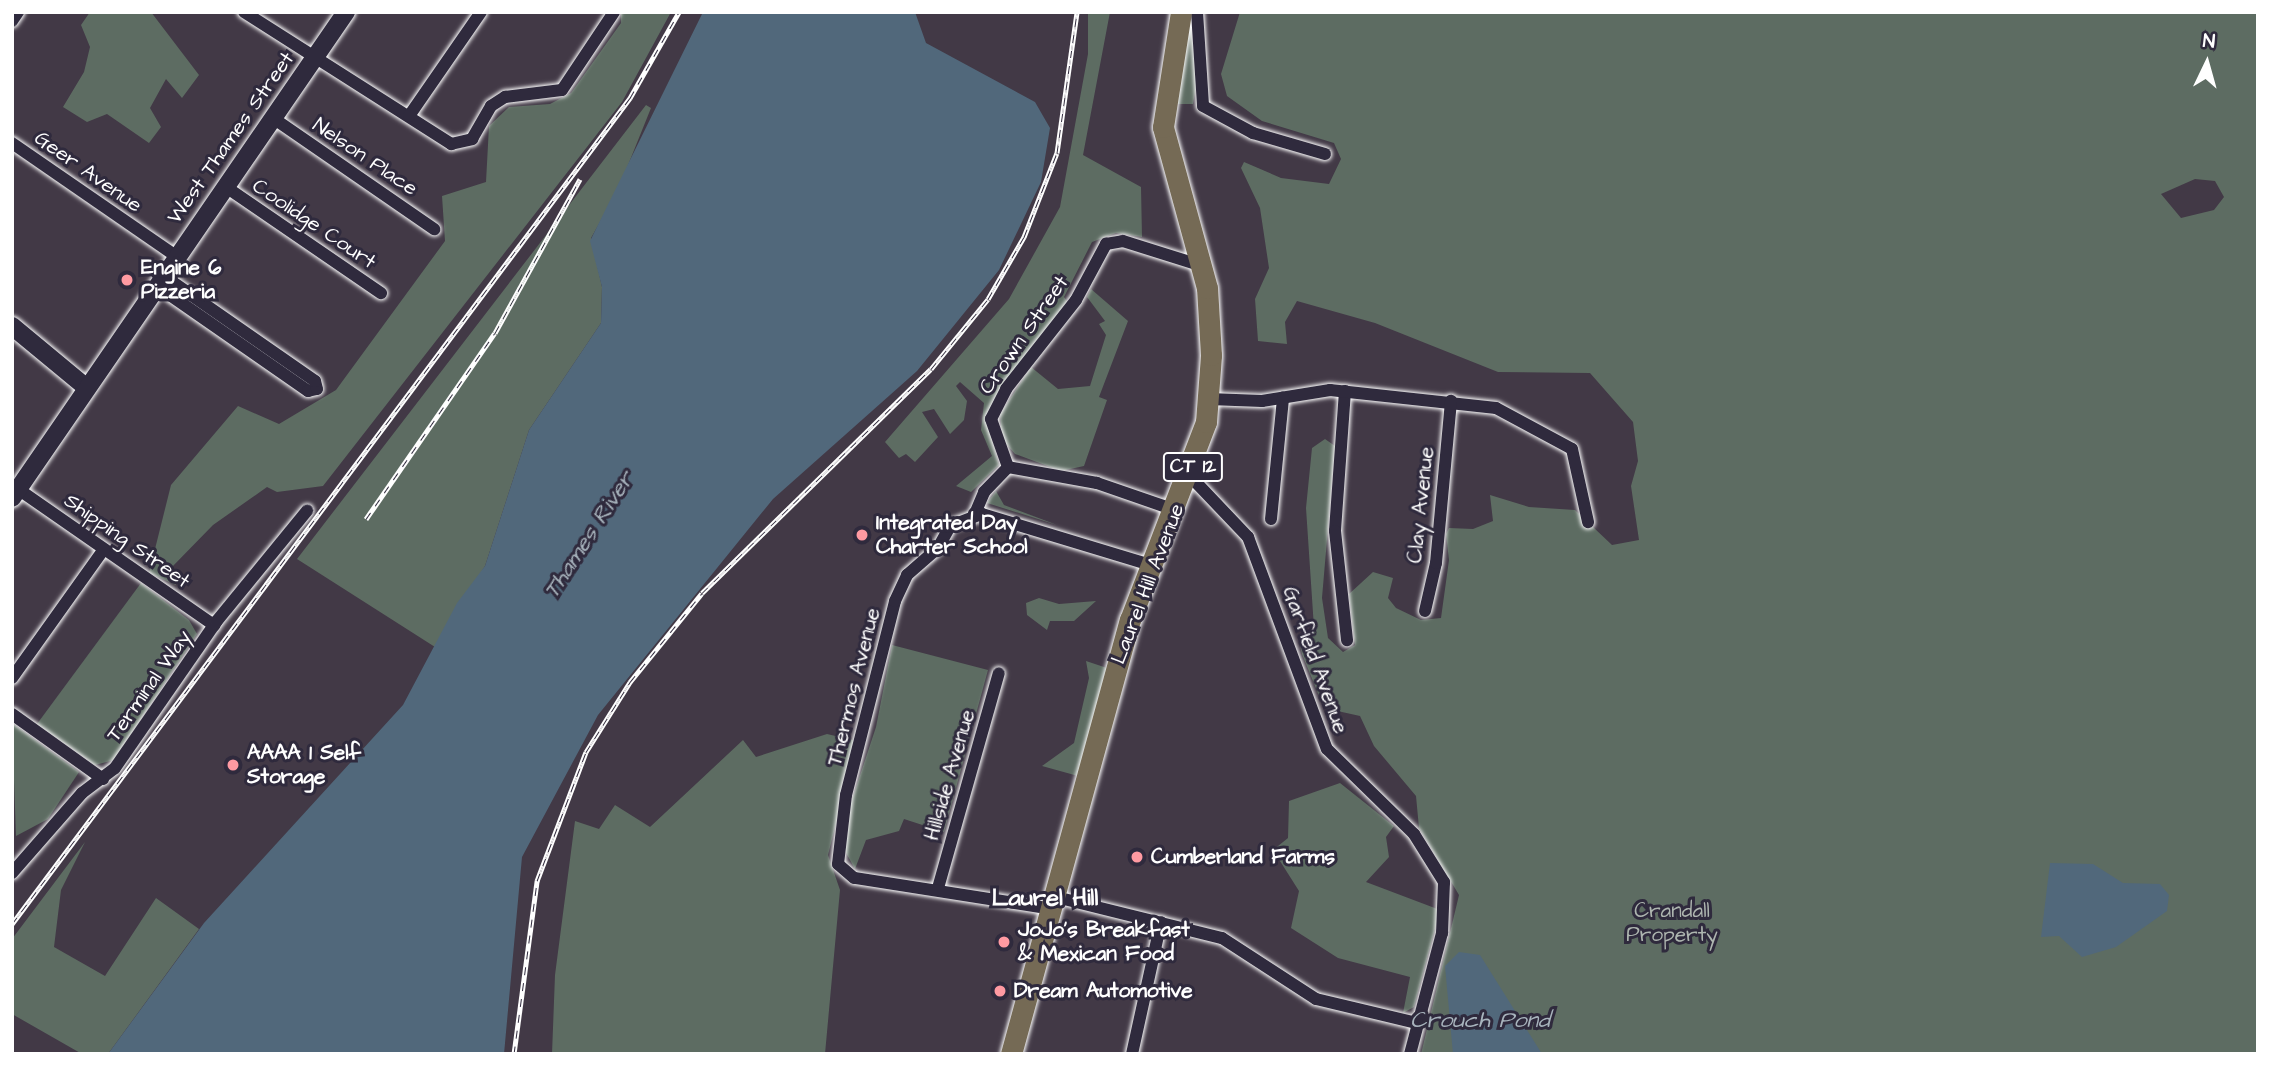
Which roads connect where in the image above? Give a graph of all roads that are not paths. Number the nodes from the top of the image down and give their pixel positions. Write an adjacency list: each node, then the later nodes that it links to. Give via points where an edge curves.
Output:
1 (18, 12): 8 (street)
2 (244, 12): 9 (street)
3 (346, 12): 9 (main road, West Thames Street)
4 (481, 12): 10 (street)
5 (614, 12): 10 (street, via 562,90 498,101 462,144 442,140)
6 (1181, 12): 17 (highway, Laurel Hill Avenue / CT 12, via 1163,130)
7 (1197, 12): 13 (street, via 1203,106 1253,133)
8 (12, 21)
9 (315, 57): 10 (street); 11 (main road, West Thames Street)
10 (409, 116)
11 (273, 118): 14 (main road, West Thames Street); 15 (street, Nelson Place)
12 (12, 143): 16 (street, Geer Avenue)
13 (1325, 154)
14 (226, 187): 16 (main road, West Thames Street); 19 (street, Coolidge Court)
15 (434, 229)
16 (177, 257): 18 (main road, West Thames Street)
17 (1203, 266): 25 (highway, Laurel Hill Avenue / CT 12, via 1211,342); 27 (street, Crown Street, via 1122,241 1102,247 1066,316 995,408 992,435)
18 (161, 281): 21 (main road, West Thames Street); 22 (street, via 315,382)
19 (381, 293)
20 (12, 327): 21 (main road)
21 (87, 388): 29 (main road, West Thames Street)
22 (316, 390)
23 (1345, 391): 24 (street); 26 (street); 39 (street, via 1335,538)
24 (1283, 398): 25 (street); 33 (street)
25 (1209, 399): 28 (highway, Laurel Hill Avenue / CT 12)
26 (1451, 401): 34 (street, via 1503,411 1569,445 1583,478); 37 (street, Clay Avenue, via 1436,563)
27 (1008, 467): 30 (street, via 1097,483); 32 (street, via 984,492)
28 (1189, 475): 30 (highway, Laurel Hill Avenue / CT 12); 48 (street, Garfield Avenue, via 1248,537 1327,749 1413,834 1444,882 1442,933)
29 (15, 494): 35 (street, Shipping Street)
30 (1175, 510): 36 (highway, Laurel Hill Avenue / CT 12)
31 (307, 511): 38 (street, Terminal Way)
32 (974, 516): 36 (street, via 992,514); 45 (street, Thermos Avenue, via 950,526 899,590 835,852 849,876)
33 (1271, 519)
34 (1588, 522)
35 (104, 549): 38 (street, Shipping Street); 41 (street)
36 (1151, 565): 46 (highway, Laurel Hill Avenue / CT 12, via 1088,758)
37 (1424, 611)
38 (214, 625): 43 (street, Terminal Way)
39 (1347, 640)
40 (999, 673): 45 (street, Hillside Avenue)
41 (12, 678)
42 (12, 714): 43 (street)
43 (103, 779): 44 (street, Terminal Way, via 82,793)
44 (12, 873)
45 (938, 888): 46 (street, Thermos Avenue)
46 (1054, 903): 47 (street, Thermos Avenue); 49 (highway, CT 12)
47 (1161, 922): 48 (street, Thermos Avenue, via 1239,945 1281,981 1317,999); 50 (street)
48 (1417, 1023): 51 (street)
49 (1011, 1054)
50 (1132, 1054)
51 (1410, 1054)

